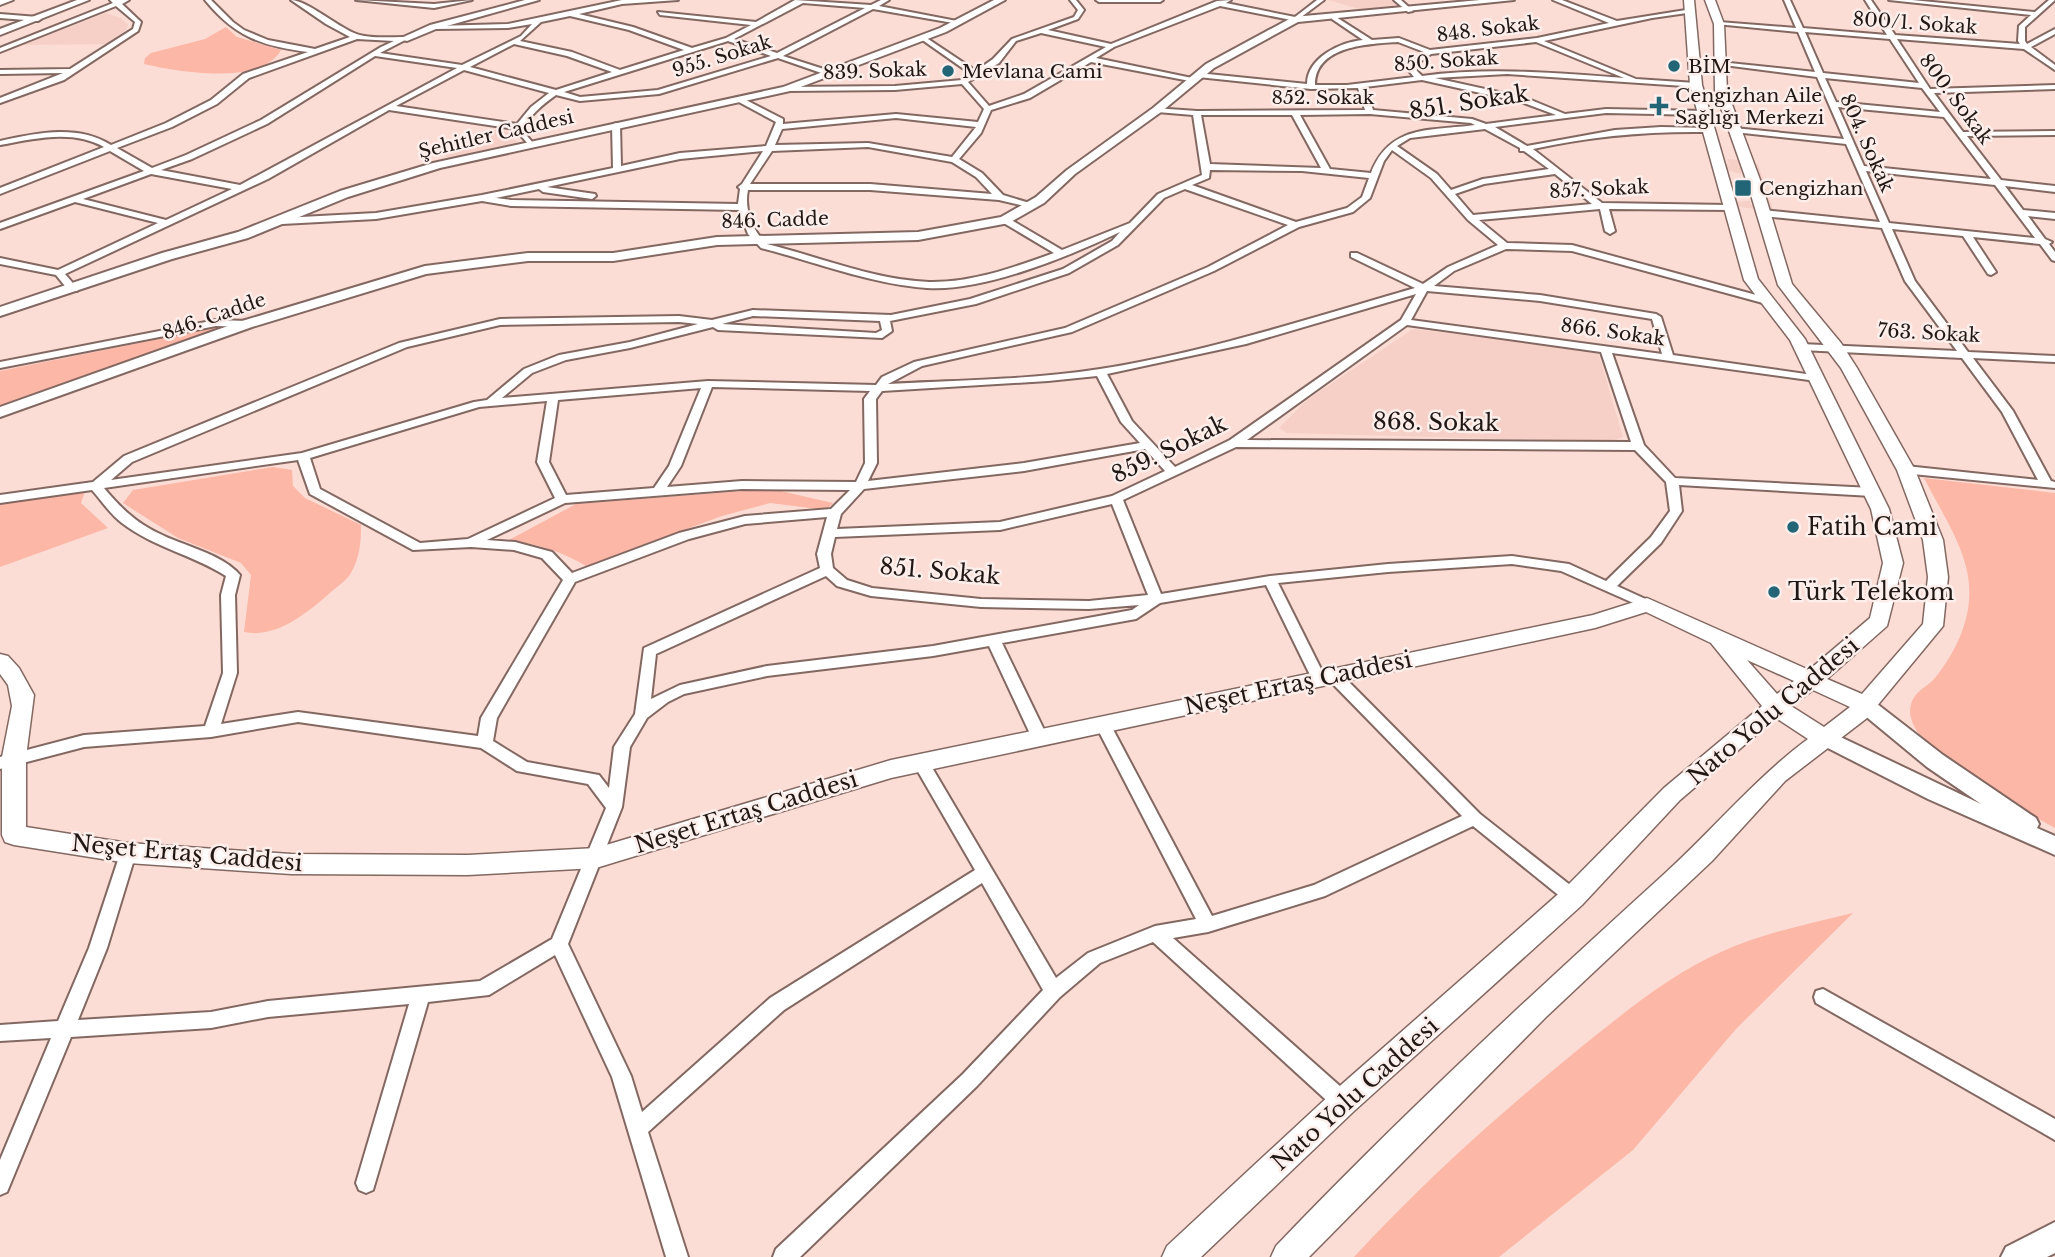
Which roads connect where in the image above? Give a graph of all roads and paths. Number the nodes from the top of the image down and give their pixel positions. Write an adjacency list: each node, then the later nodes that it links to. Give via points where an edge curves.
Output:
1 (9, 0): 26 (street)
2 (85, 0): 38 (street)
3 (126, 0): 27 (street)
4 (208, 0): 66 (street, via 222,19 245,36)
5 (294, 0): 54 (street)
6 (359, 0): 29 (street)
7 (469, 0): 29 (street)
8 (535, 0): 47 (street)
9 (675, 0): 33 (street); 34 (street, via 622,2)
10 (785, 0): 25 (street)
11 (886, 0): 31 (street, 955. Sokak)
12 (1001, 0): 42 (street, Şehitler Caddesi)
13 (1073, 0): 50 (street, via 1080,10 1076,18)
14 (1100, 0): 15 (street)
15 (1160, 0)
16 (1205, 0): 28 (street)
17 (1321, 0): 40 (street)
18 (1398, 0): 32 (street)
19 (1510, 0): 32 (street, 846. Cadde)
20 (1556, 0): 44 (street)
21 (1787, 0): 48 (street, 804. Sokak)
22 (1868, 0): 53 (street, 800. Sokak)
23 (1892, 0): 35 (street)
24 (2053, 0): 35 (street)
25 (803, 1): 31 (street); 43 (street)
26 (0, 2)
27 (114, 2): 62 (street, via 93,16); 77 (street, via 138,22 136,30)
28 (1224, 2): 40 (street); 63 (street)
29 (431, 3)
30 (1697, 4): 44 (street, 848. Sokak); 45 (main road); 88 (main road, Nato Yolu Caddesi)
31 (873, 7): 42 (street); 70 (street, 955. Sokak)
32 (1410, 11): 37 (street, 846. Cadde)
33 (660, 13): 39 (street); 43 (street)
34 (569, 14): 41 (street); 49 (street)
35 (2038, 14): 64 (street, via 2022,26 2021,41)
36 (0, 16): 38 (street)
37 (1334, 18): 40 (street, 846. Cadde); 60 (street)
38 (38, 19): 52 (street)
39 (653, 19)
40 (1296, 19): 84 (street, 846. Cadde, via 1234,50)
41 (538, 21): 47 (street); 61 (street)
42 (959, 22): 55 (street, Şehitler Caddesi)
43 (754, 23): 57 (street)
44 (1616, 23): 58 (street, 848. Sokak)
45 (1718, 24): 48 (street, 800/1. Sokak); 74 (main road)
46 (646, 25): 49 (street)
47 (436, 27): 56 (street)
48 (1802, 30): 53 (street, 800/1. Sokak); 82 (street, 804. Sokak)
49 (638, 31): 67 (street)
50 (1042, 31): 63 (street); 80 (street, via 1014,40 996,61)
51 (2055, 31): 64 (street)
52 (0, 32)
53 (1891, 36): 64 (street, 800/1. Sokak); 92 (street, 800. Sokak)
54 (356, 37): 56 (street); 66 (street)
55 (923, 38): 80 (street); 81 (street, Şehitler Caddesi)
56 (404, 39): 69 (street)
57 (727, 39): 67 (street); 70 (street)
58 (1537, 40): 68 (street, 848. Sokak); 86 (street)
59 (0, 41): 62 (street)
60 (1369, 41): 68 (street, via 1399,40); 89 (street, via 1323,57 1315,65)
61 (513, 42): 75 (street); 79 (street, via 569,54)
62 (17, 44): 65 (street)
63 (1112, 46): 71 (street)
64 (2026, 47): 73 (street)
65 (0, 51)
66 (313, 51): 120 (street, via 246,76 214,102)
67 (693, 51): 79 (street)
68 (1429, 52): 83 (street, 848. Sokak, via 1412,64)
69 (374, 54): 75 (street, 955. Sokak); 125 (street, via 264,122)
70 (781, 56): 81 (street); 93 (street, 955. Sokak, via 659,92 580,99)
71 (1088, 60): 84 (street, 850. Sokak); 98 (street, via 1027,96)
72 (2055, 62): 73 (street)
73 (2046, 63): 76 (street)
74 (1720, 64): 82 (street, 804. Sokak); 111 (main road, via 1721,91)
75 (463, 68): 93 (street, 955. Sokak); 97 (street)
76 (2055, 68)
77 (73, 71): 78 (street); 95 (street)
78 (0, 72)
79 (618, 72): 93 (street)
80 (974, 73): 85 (street)
81 (831, 74): 91 (street, Şehitler Caddesi)
82 (1820, 75): 92 (street, 804. Sokak); 96 (street, 804. Sokak)
83 (1418, 77): 86 (street, 850. Sokak, via 1507,72); 87 (street, 850. Sokak); 103 (street, via 1523,100)
84 (1195, 78): 89 (street, 850. Sokak); 99 (street, 846. Cadde)
85 (964, 82): 91 (street, 839. Sokak); 98 (street)
86 (1642, 82): 88 (street, 850. Sokak)
87 (1361, 85): 89 (street, 850. Sokak); 100 (street)
88 (1696, 85): 105 (main road, Nato Yolu Caddesi)
89 (1311, 87)
90 (2055, 87): 92 (street, 804. Sokak)
91 (786, 89): 94 (street, Şehitler Caddesi)
92 (1926, 89): 104 (street, 800. Sokak)
93 (554, 93): 109 (street, via 538,103)
94 (740, 99): 106 (street, Şehitler Caddesi); 110 (street, via 780,121)
95 (0, 101)
96 (1832, 104): 104 (street); 115 (street, 804. Sokak)
97 (387, 107): 109 (street); 132 (street)
98 (988, 110): 107 (street)
99 (1157, 110): 101 (street, 852. Sokak); 142 (street, 846. Cadde)
100 (1370, 112): 102 (street, 852. Sokak); 108 (street, 852. Sokak)
101 (1197, 113): 102 (street, 852. Sokak); 122 (street)
102 (1295, 113): 126 (street)
103 (1563, 115): 105 (street, 851. Sokak, via 1653,109); 108 (street, 851. Sokak)
104 (1947, 115): 113 (street, 800. Sokak)
105 (1706, 121): 119 (street, via 1611,131); 144 (main road, Nato Yolu Caddesi)
106 (616, 125): 116 (street, Şehitler Caddesi); 123 (street)
107 (981, 125): 110 (street, via 896,116); 121 (street)
108 (1488, 126): 117 (street, 851. Sokak, via 1408,136); 119 (street)
109 (519, 127): 116 (street)
110 (779, 127): 118 (street)
111 (1734, 130): 115 (street); 145 (main road)
112 (2055, 133): 113 (street)
113 (1962, 134): 130 (street, 800. Sokak)
114 (0, 142): 120 (street, via 47,134 74,135 101,142)
115 (1850, 142): 124 (street, 804. Sokak)
116 (529, 143): 151 (street, Şehitler Caddesi, via 436,165 344,194)
117 (1391, 146): 128 (street, 851. Sokak); 136 (street, via 1434,176)
118 (772, 148): 121 (street, via 867,145); 123 (street, via 680,156); 131 (street)
119 (1523, 149): 127 (street)
120 (109, 150): 125 (street); 135 (street)
121 (954, 160): 137 (street)
122 (1208, 167): 126 (street); 129 (street, via 1206,176)
123 (617, 168): 133 (street)
124 (1862, 168): 130 (street); 153 (street, 804. Sokak)
125 (150, 171): 132 (street); 139 (street)
126 (1327, 171): 128 (street)
127 (1556, 171): 136 (street, via 1483,182); 141 (street)
128 (1374, 176): 154 (street, 851. Sokak, via 1366,198 1350,210)
129 (1185, 186): 149 (street, via 1161,196); 154 (street)
130 (2003, 186): 134 (street); 146 (street, 800. Sokak)
131 (742, 187): 137 (street, via 870,187); 143 (street)
132 (240, 188): 152 (street)
133 (538, 188): 138 (street); 140 (street)
134 (2055, 189)
135 (0, 191)
136 (1449, 194): 148 (street)
137 (1000, 197): 142 (street)
138 (482, 198): 140 (street, via 511,203); 151 (street, via 376,216)
139 (74, 199): 152 (street); 155 (street)
140 (624, 204): 143 (street)
141 (1602, 205): 144 (street, 857. Sokak); 148 (street, 857. Sokak); 156 (street)
142 (1030, 206): 150 (street, 846. Cadde)
143 (740, 207): 158 (street)
144 (1730, 208): 170 (main road, Nato Yolu Caddesi, via 1751,280)
145 (1763, 213): 153 (street); 178 (main road, via 1785,285)
146 (2023, 213): 147 (street); 159 (street, 800. Sokak)
147 (2055, 216)
148 (1471, 218): 161 (street)
149 (1139, 219): 162 (street); 172 (street, via 1115,243 1066,271 943,310)
150 (1005, 220): 158 (street, 846. Cadde, via 918,236); 162 (street)
151 (282, 221): 169 (street, Şehitler Caddesi)
152 (163, 222): 167 (street)
153 (1886, 224): 157 (street); 180 (street, 804. Sokak, via 1910,281)
154 (1296, 225): 187 (street, 851. Sokak, via 1242,255 1115,312 1030,340 918,364 886,379)
155 (0, 226)
156 (1610, 231)
157 (1966, 233): 159 (street); 166 (street)
158 (755, 239): 162 (street, via 764,246 879,276 932,285 973,279); 175 (street, 846. Cadde, via 717,240 613,257 528,257 425,270)
159 (2042, 242): 160 (street); 164 (street, 800. Sokak)
160 (2055, 243)
161 (1505, 246): 168 (street, 859. Sokak, via 1451,269); 170 (street, 859. Sokak, via 1572,248)
162 (1061, 253)
163 (1354, 255): 168 (street)
164 (2055, 258)
165 (0, 261): 167 (street)
166 (1991, 272)
167 (59, 273): 169 (street)
168 (1424, 288): 173 (street, 859. Sokak); 181 (street, via 1539,298 1656,317); 184 (street, via 1242,342)
169 (73, 289): 171 (street, Şehitler Caddesi)
170 (1767, 300): 177 (main road, Nato Yolu Caddesi)
171 (0, 312)
172 (884, 317): 174 (street, via 753,313); 176 (street, via 887,331 878,336)
173 (1405, 321): 179 (street, 866. Sokak); 191 (street, 859. Sokak)
174 (713, 322): 176 (street); 199 (street, via 500,322 403,345 128,458)
175 (247, 324): 183 (street, via 216,323); 190 (street, 846. Cadde)
176 (699, 328): 189 (street, via 563,357 528,371)
177 (1801, 346): 178 (street, 763. Sokak); 185 (main road, Nato Yolu Caddesi)
178 (1835, 346): 180 (street, 763. Sokak); 195 (main road)
179 (1605, 348): 181 (street, 866. Sokak); 193 (street)
180 (1966, 353): 182 (street, 763. Sokak); 198 (street, 804. Sokak)
181 (1668, 357): 185 (street, 866. Sokak)
182 (2055, 359)
183 (0, 365)
184 (1101, 372): 187 (street); 192 (street, via 1127,422)
185 (1816, 378): 202 (main road, Nato Yolu Caddesi)
186 (709, 384): 187 (street); 188 (street); 201 (street, via 675,466)
187 (879, 388): 200 (street, via 870,399 871,463)
188 (553, 398): 189 (street); 204 (street, via 542,462)
189 (489, 404): 194 (street)
190 (0, 412)
191 (1234, 443): 193 (street, 868. Sokak); 196 (street, 859. Sokak)
192 (1148, 445): 196 (street); 200 (street, via 1024,467)
193 (1638, 446): 197 (street)
194 (303, 456): 199 (street); 208 (street, via 314,491 418,547)
195 (1906, 470): 198 (street); 220 (main road, via 1933,540 1938,577 1933,626)
196 (1172, 472): 205 (street, 859. Sokak)
197 (1672, 481): 202 (street); 212 (street, via 1676,511 1656,540)
198 (2051, 485)
199 (96, 486): 203 (street); 224 (street, via 125,518 233,575 228,595 230,673)
200 (860, 486): 201 (street); 206 (street)
201 (659, 490): 204 (street)
202 (1872, 492): 219 (main road, Nato Yolu Caddesi, via 1893,563 1880,621)
203 (0, 499)
204 (562, 499): 208 (street)
205 (1116, 499): 207 (street, 859. Sokak, via 1000,526); 213 (street)
206 (835, 513): 207 (street); 210 (street, via 745,520 684,536)
207 (830, 533): 209 (street, via 824,554)
208 (471, 543): 210 (street, via 515,546 547,555)
209 (827, 570): 213 (street, 851. Sokak, via 842,583 871,592 953,600 1089,606); 222 (street, via 649,651)
210 (570, 579): 227 (street, via 489,718)
211 (1270, 580): 212 (street, 851. Sokak, via 1512,560 1564,567); 213 (street, 851. Sokak); 218 (street)
212 (1609, 586): 214 (street, 851. Sokak)
213 (1156, 600): 216 (street, via 1136,614)
214 (1647, 605): 215 (main road, 851. Sokak); 218 (main road, Neşet Ertaş Caddesi, via 1594,621)
215 (1717, 639): 219 (main road, 851. Sokak); 221 (main road)
216 (993, 640): 222 (street, via 767,671 680,690); 226 (street)
217 (0, 662): 228 (main road, Neşet Ertaş Caddesi, via 17,676 24,706)
218 (1326, 678): 223 (main road, Neşet Ertaş Caddesi); 231 (street)
219 (1812, 679): 220 (main road, 851. Sokak); 221 (main road, Nato Yolu Caddesi)
220 (1865, 705): 225 (main road); 233 (street, via 1935,761)
221 (1774, 708): 225 (main road); 237 (main road, Nato Yolu Caddesi, via 1672,794)
222 (642, 713): 230 (street, via 622,747)
223 (1103, 724): 226 (main road, Neşet Ertaş Caddesi); 238 (street)
224 (211, 731): 227 (street, via 298,717); 228 (street, via 84,741)
225 (1823, 737): 233 (street, via 1936,793); 256 (main road, via 1777,775 1703,854 1536,1009)
226 (1040, 738): 229 (main road, Neşet Ertaş Caddesi)
227 (485, 743): 230 (street, via 523,767 593,779)
228 (7, 760): 232 (main road, Neşet Ertaş Caddesi)
229 (921, 763): 235 (main road, Neşet Ertaş Caddesi); 236 (street)
230 (614, 807): 235 (street)
231 (1474, 818): 237 (street); 238 (street, via 1319,891)
232 (7, 840): 234 (main road, Neşet Ertaş Caddesi)
233 (2055, 844)
234 (128, 853): 235 (main road, Neşet Ertaş Caddesi, via 291,864 468,865); 244 (street, via 98,948)
235 (596, 858): 240 (street)
236 (985, 872): 241 (street); 247 (street, via 777,1004)
237 (1573, 897): 246 (main road, Nato Yolu Caddesi)
238 (1209, 925): 239 (street)
239 (1155, 933): 241 (street, via 1094,958); 246 (street)
240 (559, 944): 242 (street, via 483,989); 247 (street, via 621,1076)
241 (1054, 991): 254 (street, via 970,1080)
242 (420, 997): 244 (street, via 268,1009 211,1020); 250 (street)
243 (1823, 997): 248 (street)
244 (65, 1029): 245 (street); 249 (street)
245 (0, 1033)
246 (1343, 1102): 255 (main road, Nato Yolu Caddesi)
247 (637, 1129): 253 (street)
248 (2055, 1130)
249 (7, 1151): 251 (street)
250 (366, 1183)
251 (0, 1185)
252 (2055, 1237): 257 (street)
253 (677, 1257)
254 (784, 1257)
255 (1178, 1257)
256 (1287, 1257)
257 (2016, 1257)

